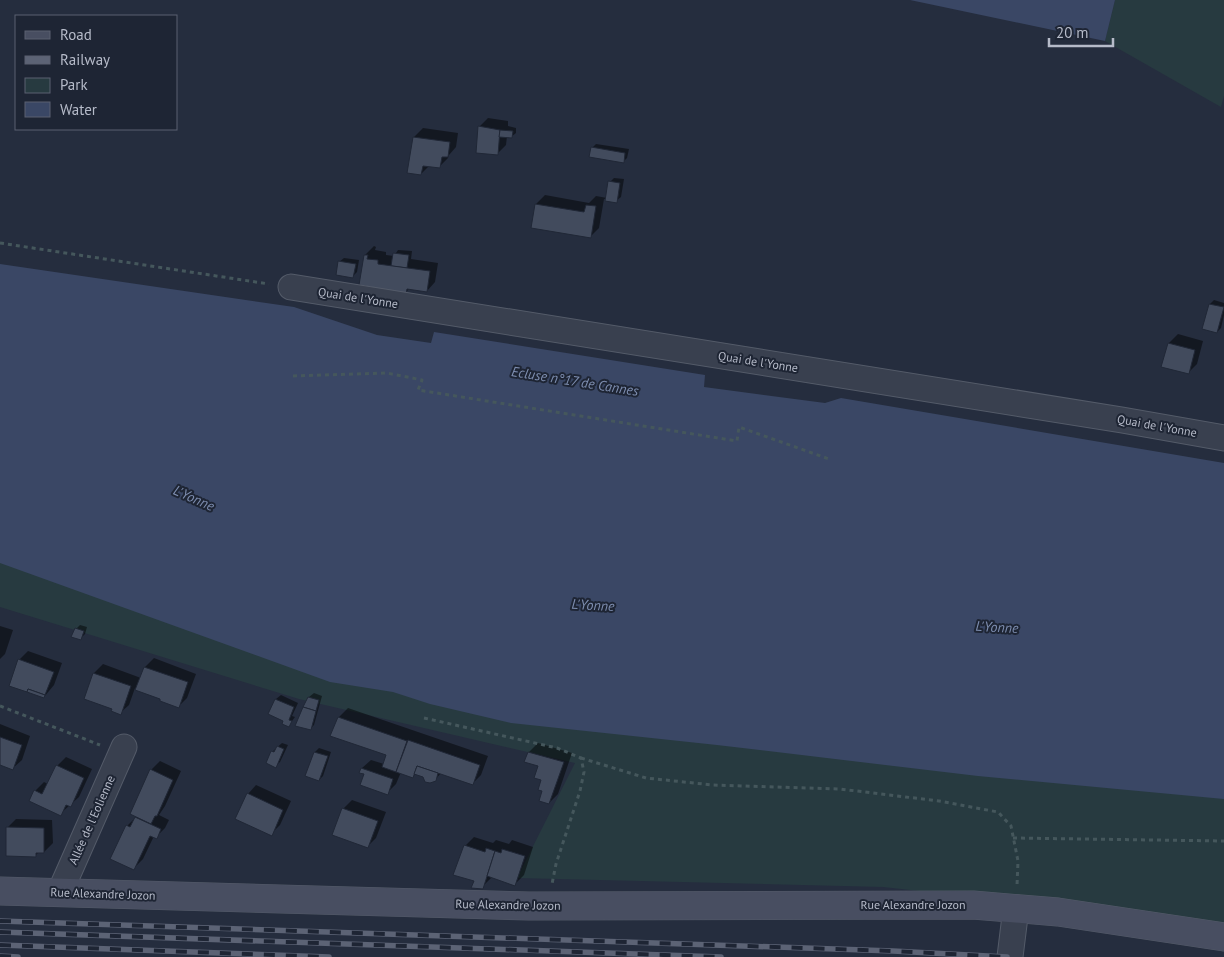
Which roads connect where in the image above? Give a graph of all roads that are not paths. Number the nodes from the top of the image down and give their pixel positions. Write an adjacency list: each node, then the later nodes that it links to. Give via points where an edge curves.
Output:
1 (291, 287): 2 (street, Quai de l'Yonne)
2 (1224, 438)
3 (123, 750): 5 (street, Allée de l'Eolienne)
4 (0, 891): 5 (street, Rue Alexandre Jozon)
5 (60, 892): 6 (street, Rue Alexandre Jozon, via 548,906 973,905)
6 (1016, 908): 7 (street, Rue Alexandre Jozon); 8 (street)
7 (1224, 937)
8 (1010, 957)

